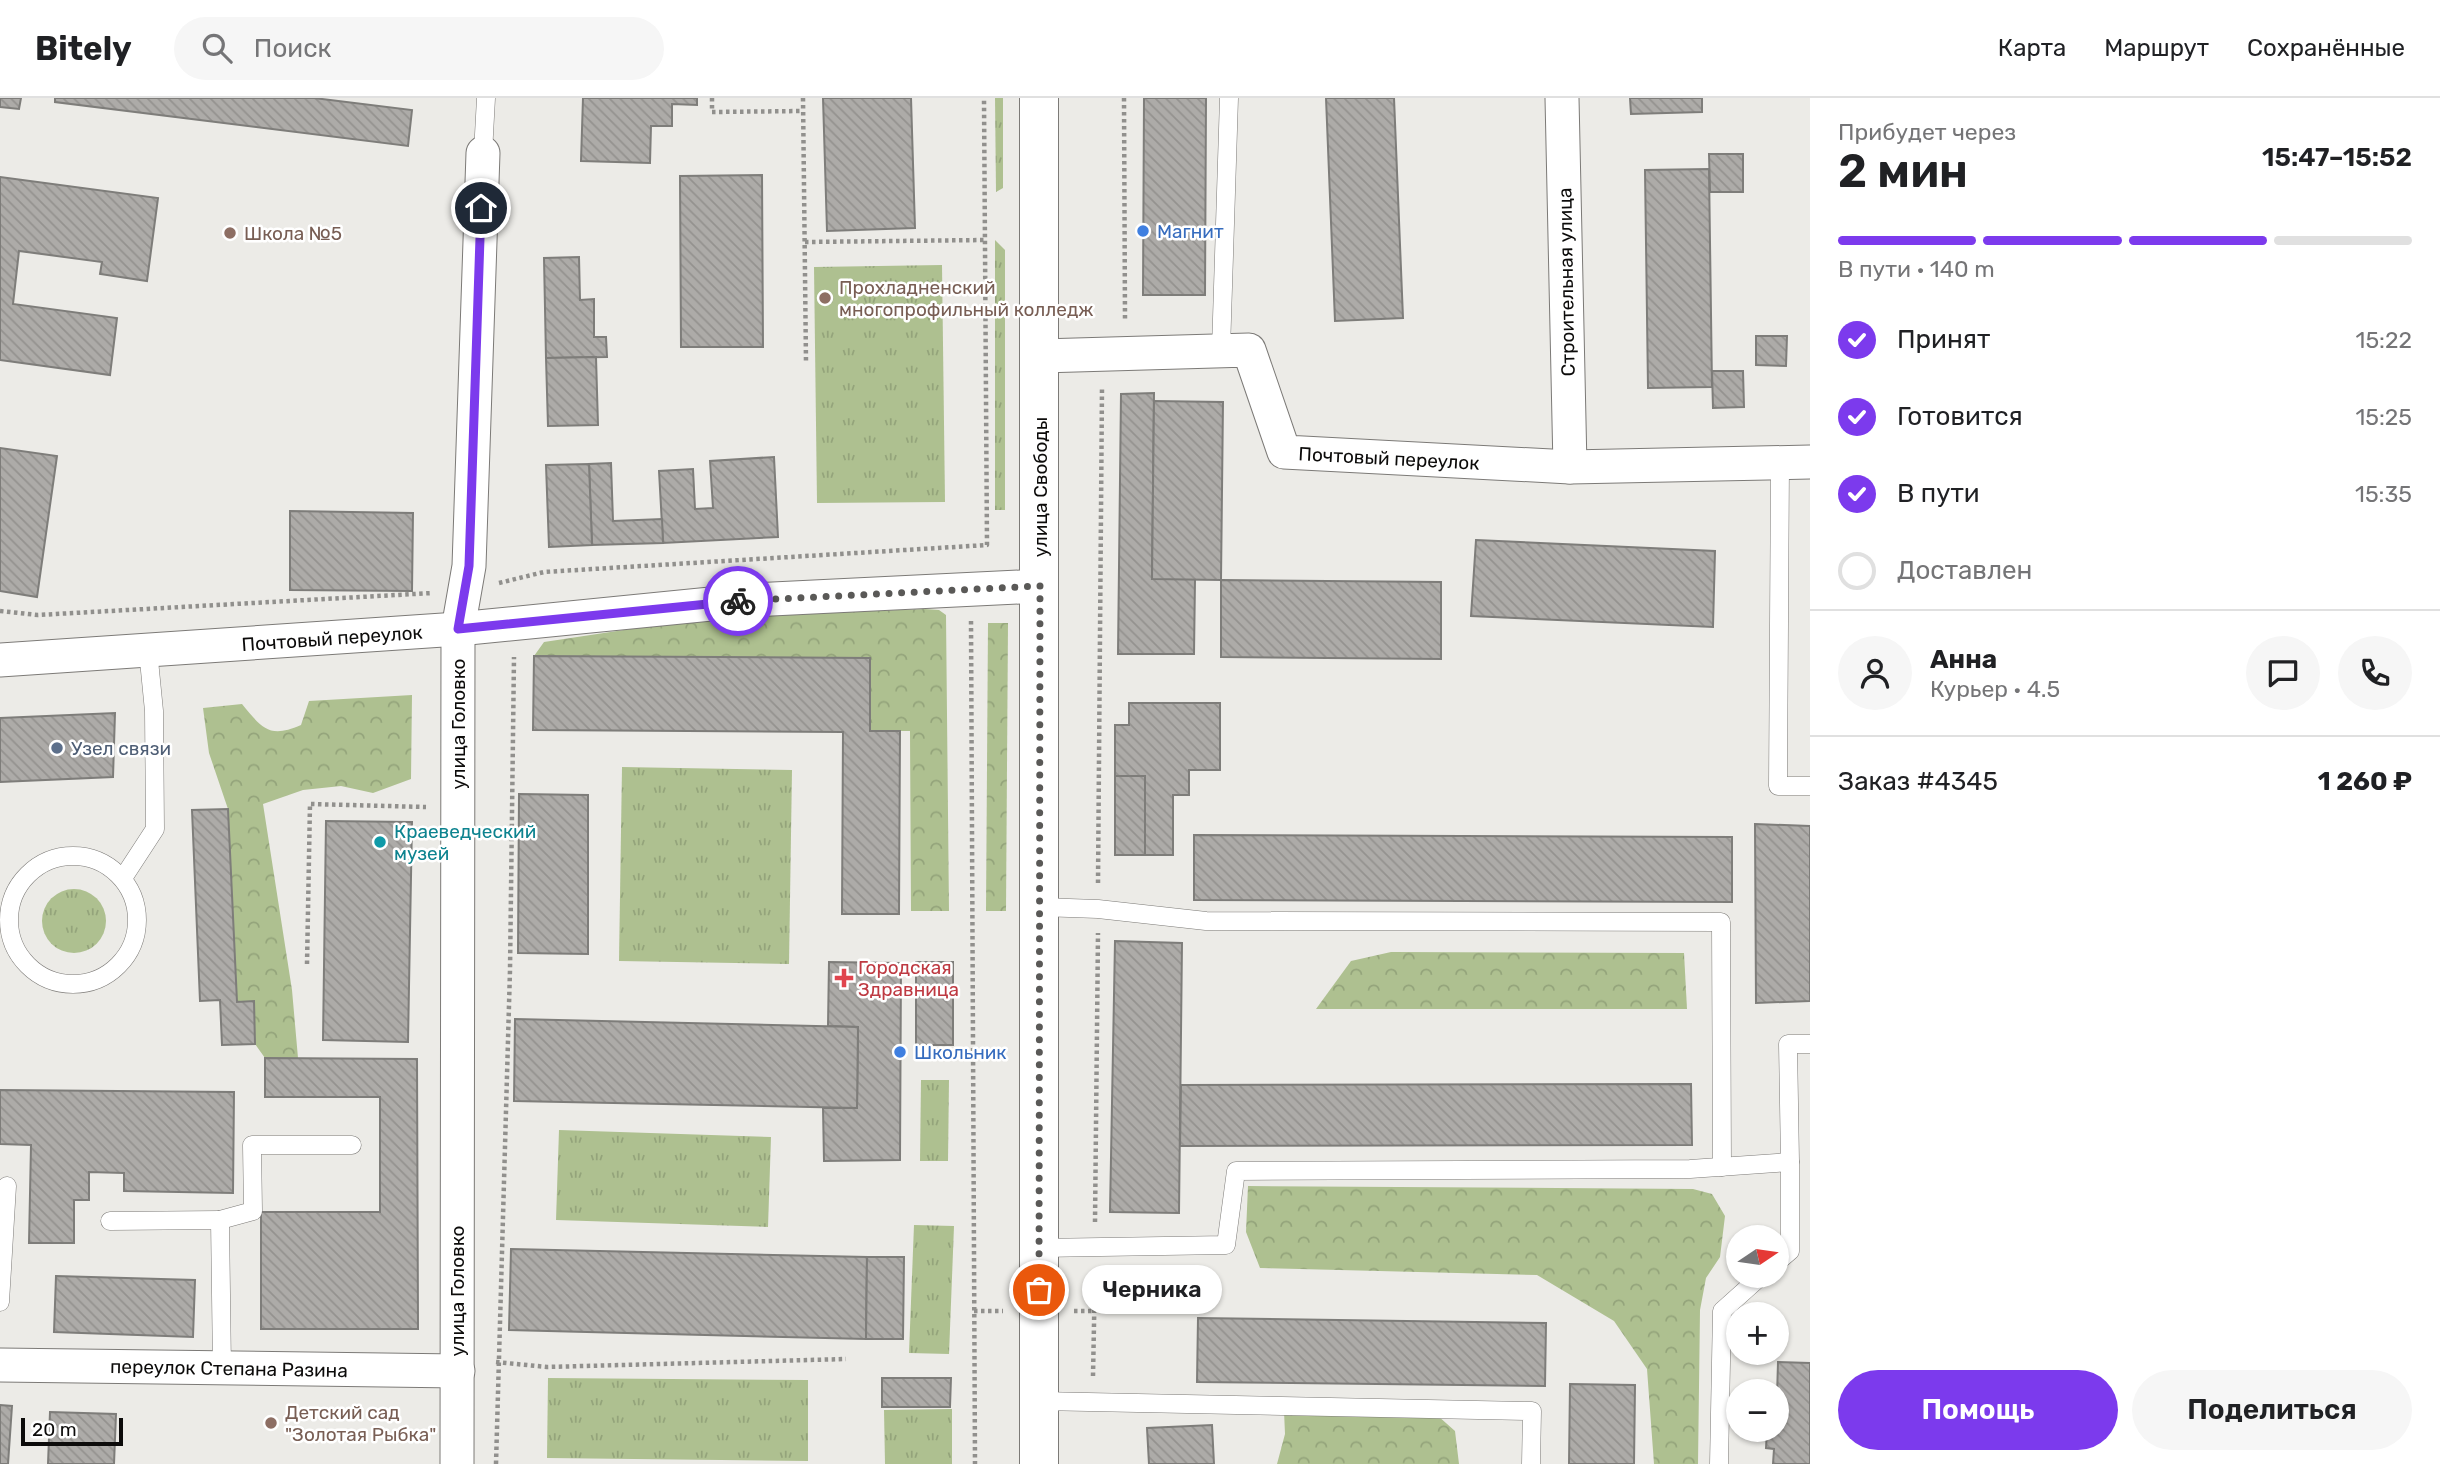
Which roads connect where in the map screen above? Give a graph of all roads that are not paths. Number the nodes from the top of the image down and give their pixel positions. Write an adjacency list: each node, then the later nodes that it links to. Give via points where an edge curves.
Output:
1 (486, 98): 5 (lane)
2 (1039, 98): 7 (main road, улица Свободы)
3 (1228, 98): 6 (lane)
4 (1562, 98): 9 (street, Строительная улица)
5 (483, 153): 11 (street, улица Головко, via 469,566)
6 (1221, 350): 7 (street, Почтовый переулок); 9 (street, Почтовый переулок, via 1249,350 1284,453)
7 (1041, 356): 10 (main road, улица Свободы)
8 (1795, 462): 9 (street, Почтовый переулок); 14 (lane, via 1779,786)
9 (1570, 467)
10 (1040, 586): 11 (street, Почтовый переулок, via 751,600); 16 (main road, улица Свободы)
11 (458, 629): 12 (street, Почтовый переулок); 28 (street, улица Головко)
12 (148, 650): 13 (street, Почтовый переулок); 15 (lane, via 154,711 155,829)
13 (0, 660)
14 (1810, 786)
15 (123, 878): 15 (lane, via 134,897 135,941 108,975 68,985 48,979 18,953 10,933 14,893 43,862 75,856 106,864)
16 (1040, 907): 20 (lane, via 1206,922 1721,922); 24 (main road, улица Свободы)
17 (1810, 1044): 19 (lane, via 1788,1044)
18 (352, 1145): 22 (lane, via 252,1145 253,1211)
19 (1790, 1161): 20 (lane); 25 (lane)
20 (1722, 1167): 24 (lane, via 1236,1171 1226,1245)
21 (7, 1186): 27 (lane)
22 (220, 1220): 23 (lane); 30 (lane)
23 (110, 1221)
24 (1039, 1248): 31 (main road, улица Свободы)
25 (1789, 1252)
26 (1748, 1288): 35 (lane, via 1722,1311)
27 (0, 1302)
28 (457, 1365): 30 (street, переулок Степана Разина); 32 (street, улица Головко)
29 (0, 1366): 30 (street, переулок Степана Разина)
30 (222, 1368)
31 (1039, 1401): 33 (main road, улица Свободы); 34 (lane, via 1532,1411)
32 (457, 1464)
33 (1039, 1464)
34 (1531, 1464)
35 (1719, 1464)

